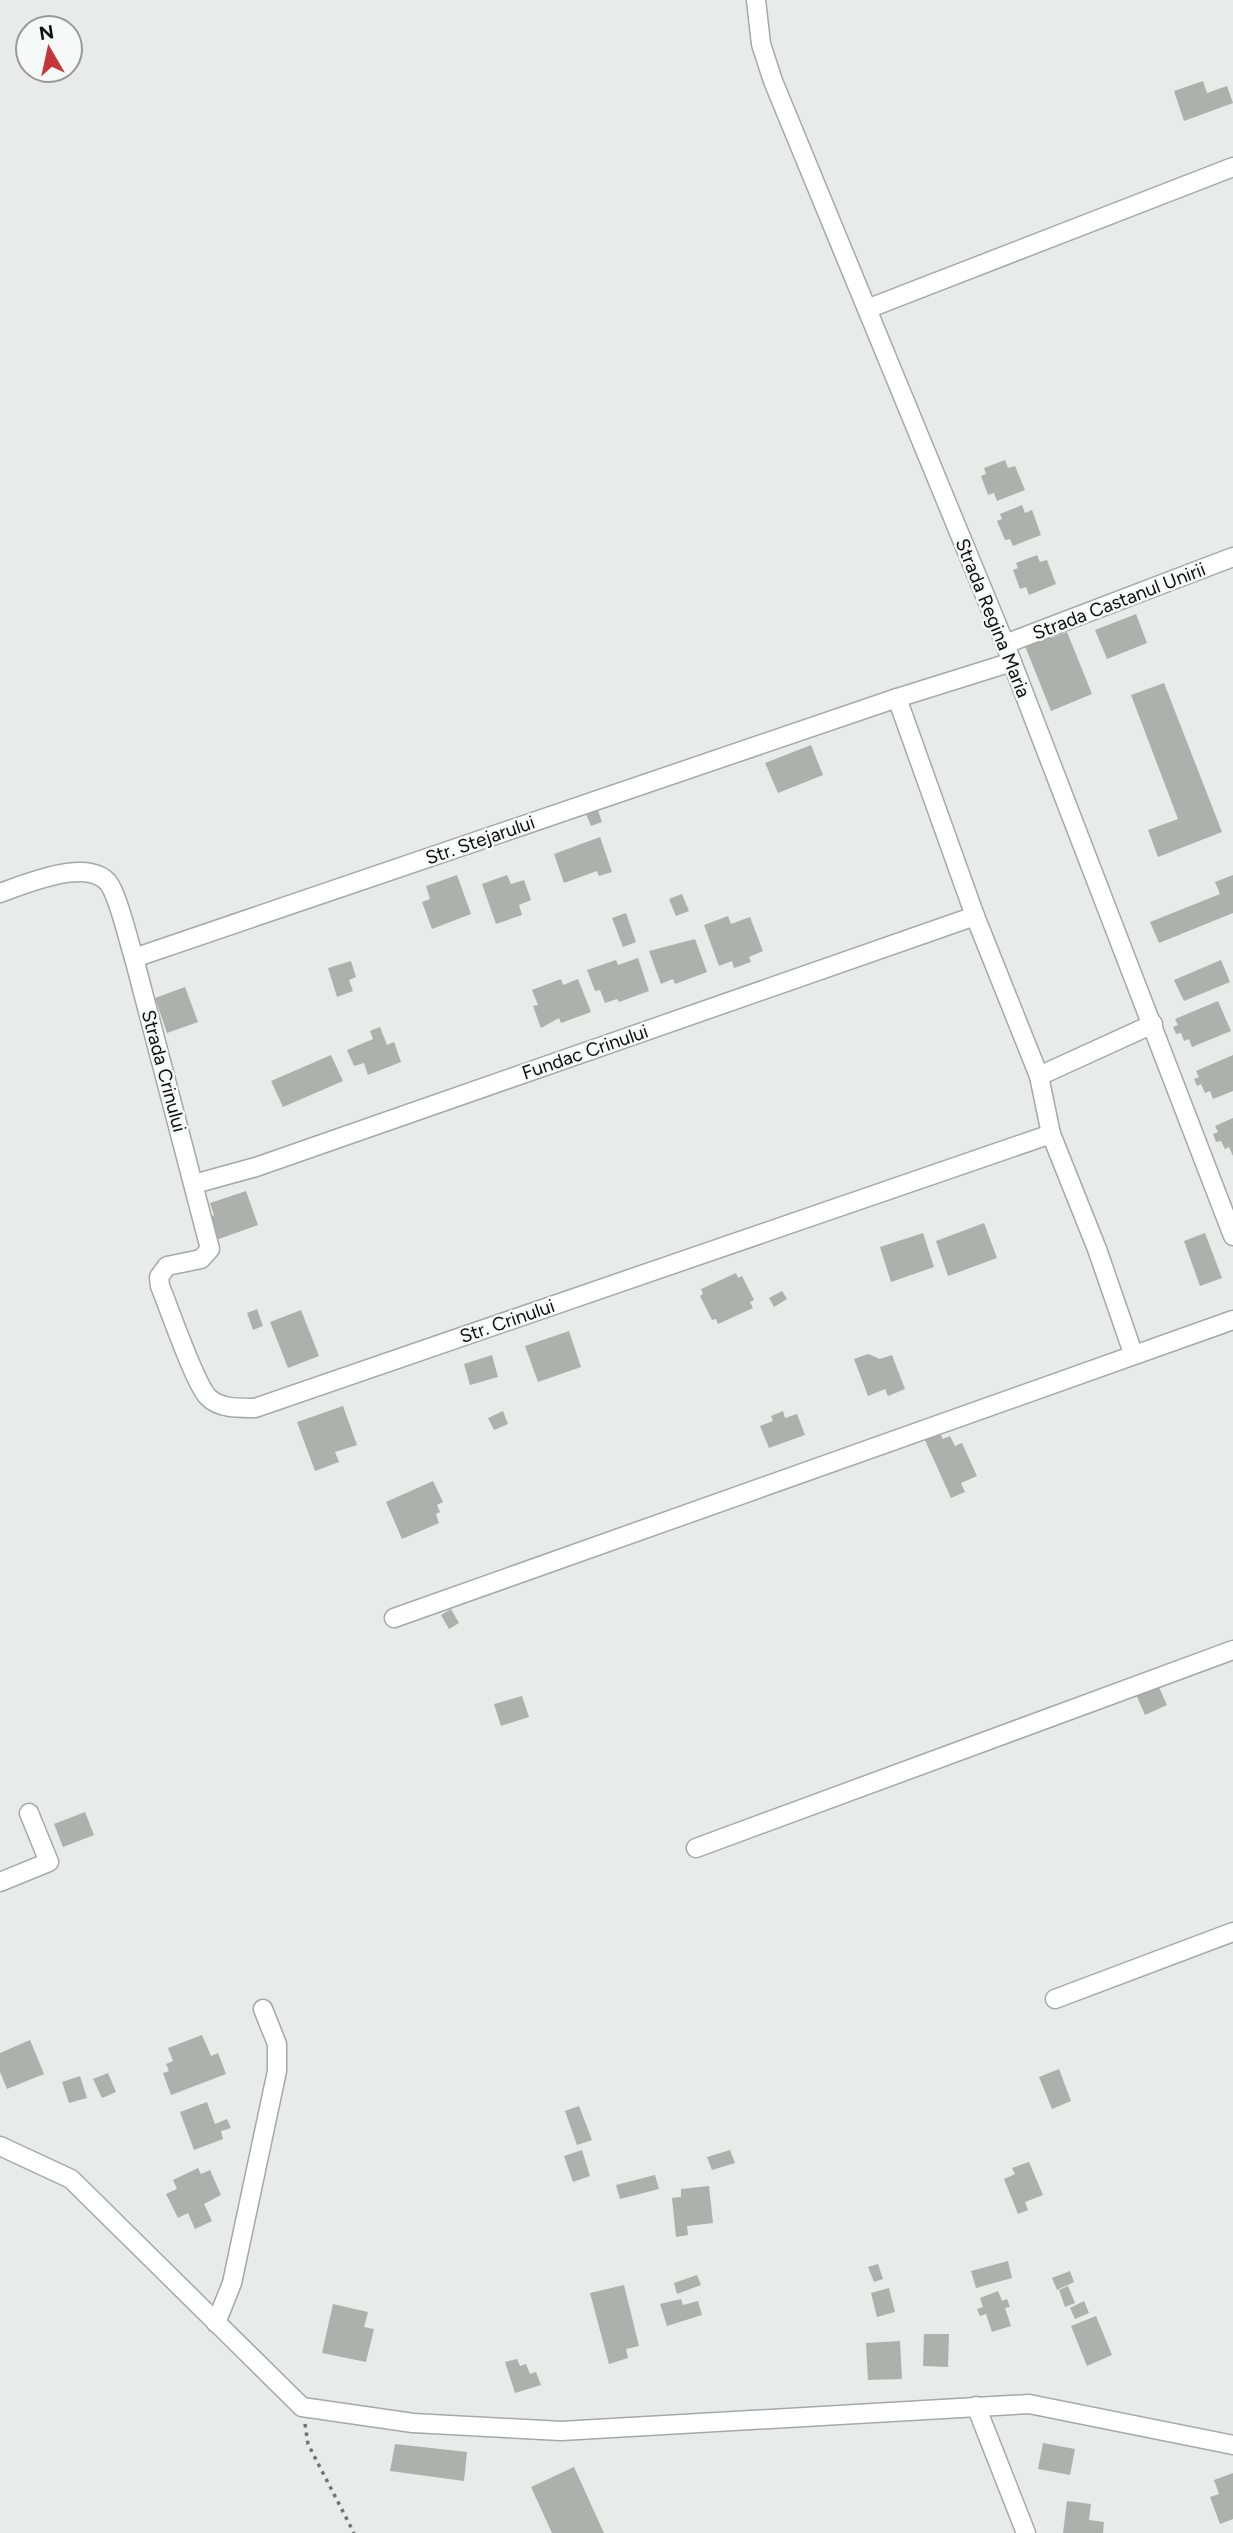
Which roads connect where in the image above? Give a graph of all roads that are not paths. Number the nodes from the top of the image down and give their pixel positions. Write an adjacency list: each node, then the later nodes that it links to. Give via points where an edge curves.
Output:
1 (756, 0): 3 (street, Strada Regina Maria, via 761,44 773,81)
2 (1233, 167): 3 (street)
3 (867, 309): 5 (street, Strada Regina Maria)
4 (1233, 557): 5 (street, Strada Castanul Unirii)
5 (1005, 644): 6 (street, Strada Regina Maria)
6 (1012, 662): 7 (street, Str. Stejarului); 11 (street, Strada Regina Maria)
7 (897, 698): 9 (street); 10 (street, Str. Stejarului)
8 (0, 893): 10 (street, via 77,871 99,877 111,886)
9 (975, 916): 12 (street); 14 (street, Fundac Crinului, via 256,1167)
10 (134, 958): 14 (street, Strada Crinului)
11 (1153, 1024): 12 (street); 15 (street, Strada Regina Maria)
12 (1039, 1076): 13 (street)
13 (1051, 1134): 14 (street, Str. Crinului, via 255,1408 231,1407 208,1397 160,1286 159,1277 167,1266 201,1259 210,1249); 17 (street)
14 (194, 1184)
15 (1233, 1236)
16 (1233, 1320): 17 (street)
17 (1133, 1353): 18 (street)
18 (394, 1618)
19 (1233, 1650): 21 (street)
20 (29, 1813): 22 (street, via 49,1863)
21 (696, 1848)
22 (0, 1882)
23 (1233, 1932): 24 (street)
24 (1055, 1999)
25 (263, 2009): 27 (street, via 276,2044 277,2071 232,2283)
26 (0, 2146): 27 (street, via 71,2179)
27 (216, 2323): 28 (street, via 302,2407 413,2423 561,2431)
28 (975, 2406): 29 (street, via 1029,2403); 30 (street)
29 (1233, 2445)
30 (1026, 2533)

